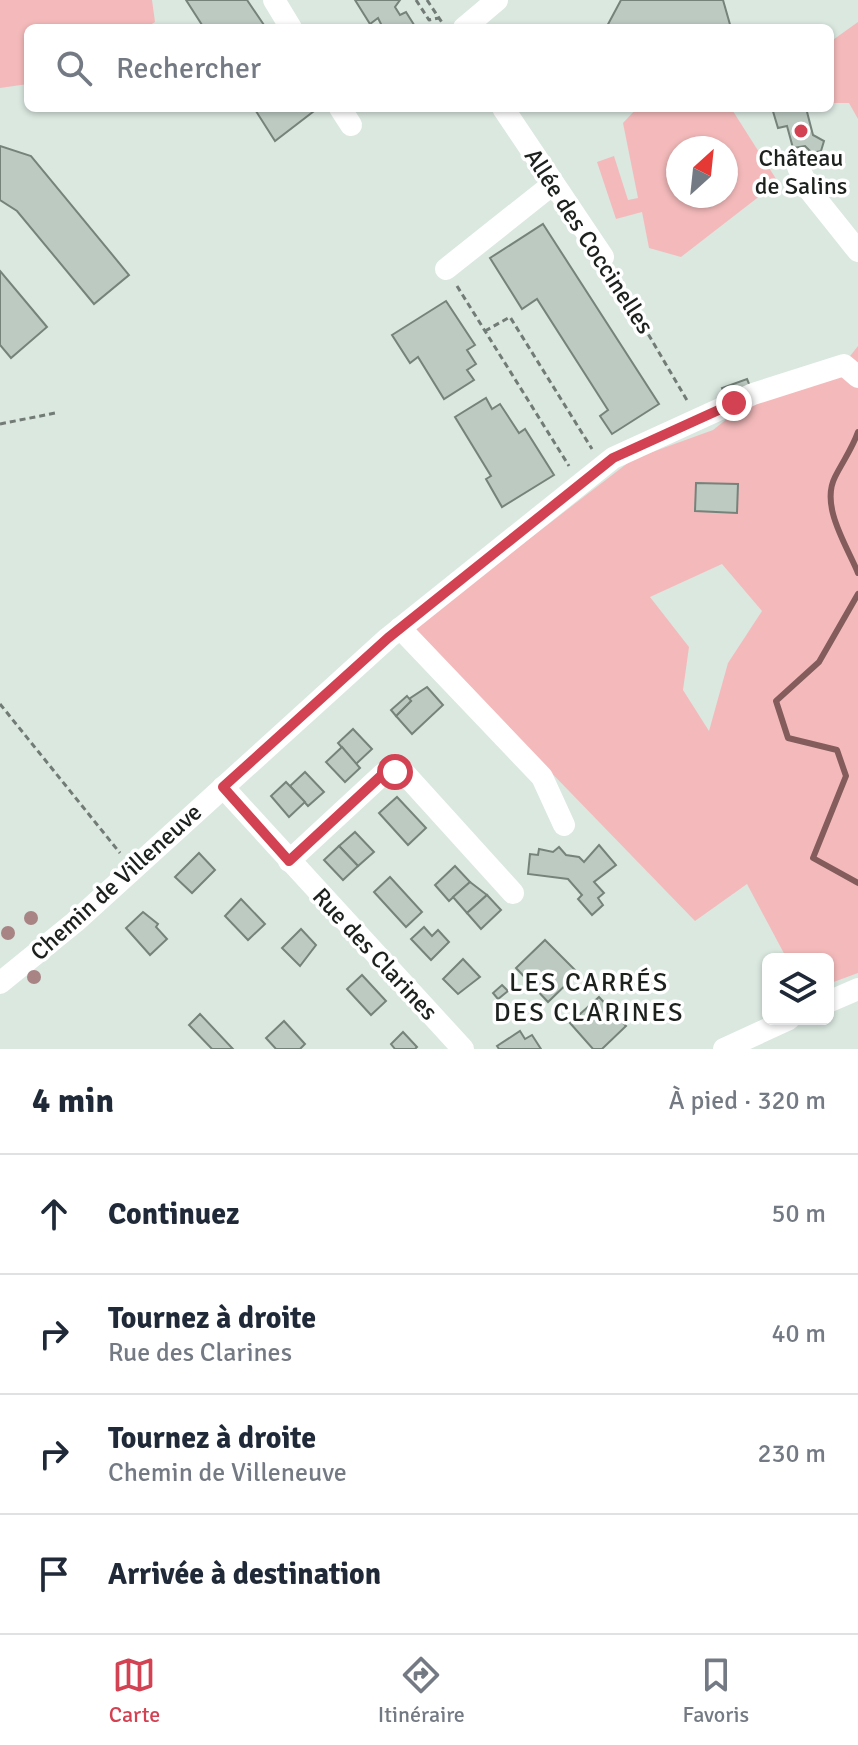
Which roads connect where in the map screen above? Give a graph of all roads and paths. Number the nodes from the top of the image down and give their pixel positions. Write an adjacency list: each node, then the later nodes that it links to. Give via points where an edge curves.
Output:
1 (274, 0): 6 (street)
2 (416, 0): 5 (path, via 429,20)
3 (427, 0): 5 (path)
4 (497, 0): 8 (street)
5 (439, 18): 7 (path)
6 (289, 24)
7 (443, 24)
8 (469, 24)
9 (506, 112): 11 (street, Allée des Coccinelles)
10 (798, 167): 12 (street, via 810,191)
11 (553, 184): 13 (street, Allée des Coccinelles); 14 (street)
12 (858, 251)
13 (603, 257): 19 (path, Allée des Coccinelles, via 688,400)
14 (446, 269): 15 (path)
15 (485, 331): 20 (path, via 510,317); 22 (path)
16 (853, 366): 19 (street, Chemin de Villeneuve, via 753,394)
17 (55, 413): 18 (path)
18 (0, 424)
19 (685, 425): 24 (street, Chemin de Villeneuve, via 613,458)
20 (593, 450)
21 (580, 458): 22 (path)
22 (568, 465): 23 (path)
23 (572, 472)
24 (400, 628): 26 (street, Chemin de Villeneuve); 27 (street, via 542,777)
25 (0, 704): 29 (path)
26 (223, 787): 28 (street, Rue des Clarines); 29 (street, Chemin de Villeneuve)
27 (564, 825)
28 (289, 861): 30 (street, via 383,774 395,772 406,775); 35 (street, Rue des Clarines)
29 (133, 868): 31 (street, Chemin de Villeneuve)
30 (513, 893)
31 (0, 983)
32 (858, 989): 33 (street)
33 (834, 999)
34 (776, 1025): 36 (street)
35 (463, 1049)
36 (724, 1049)

